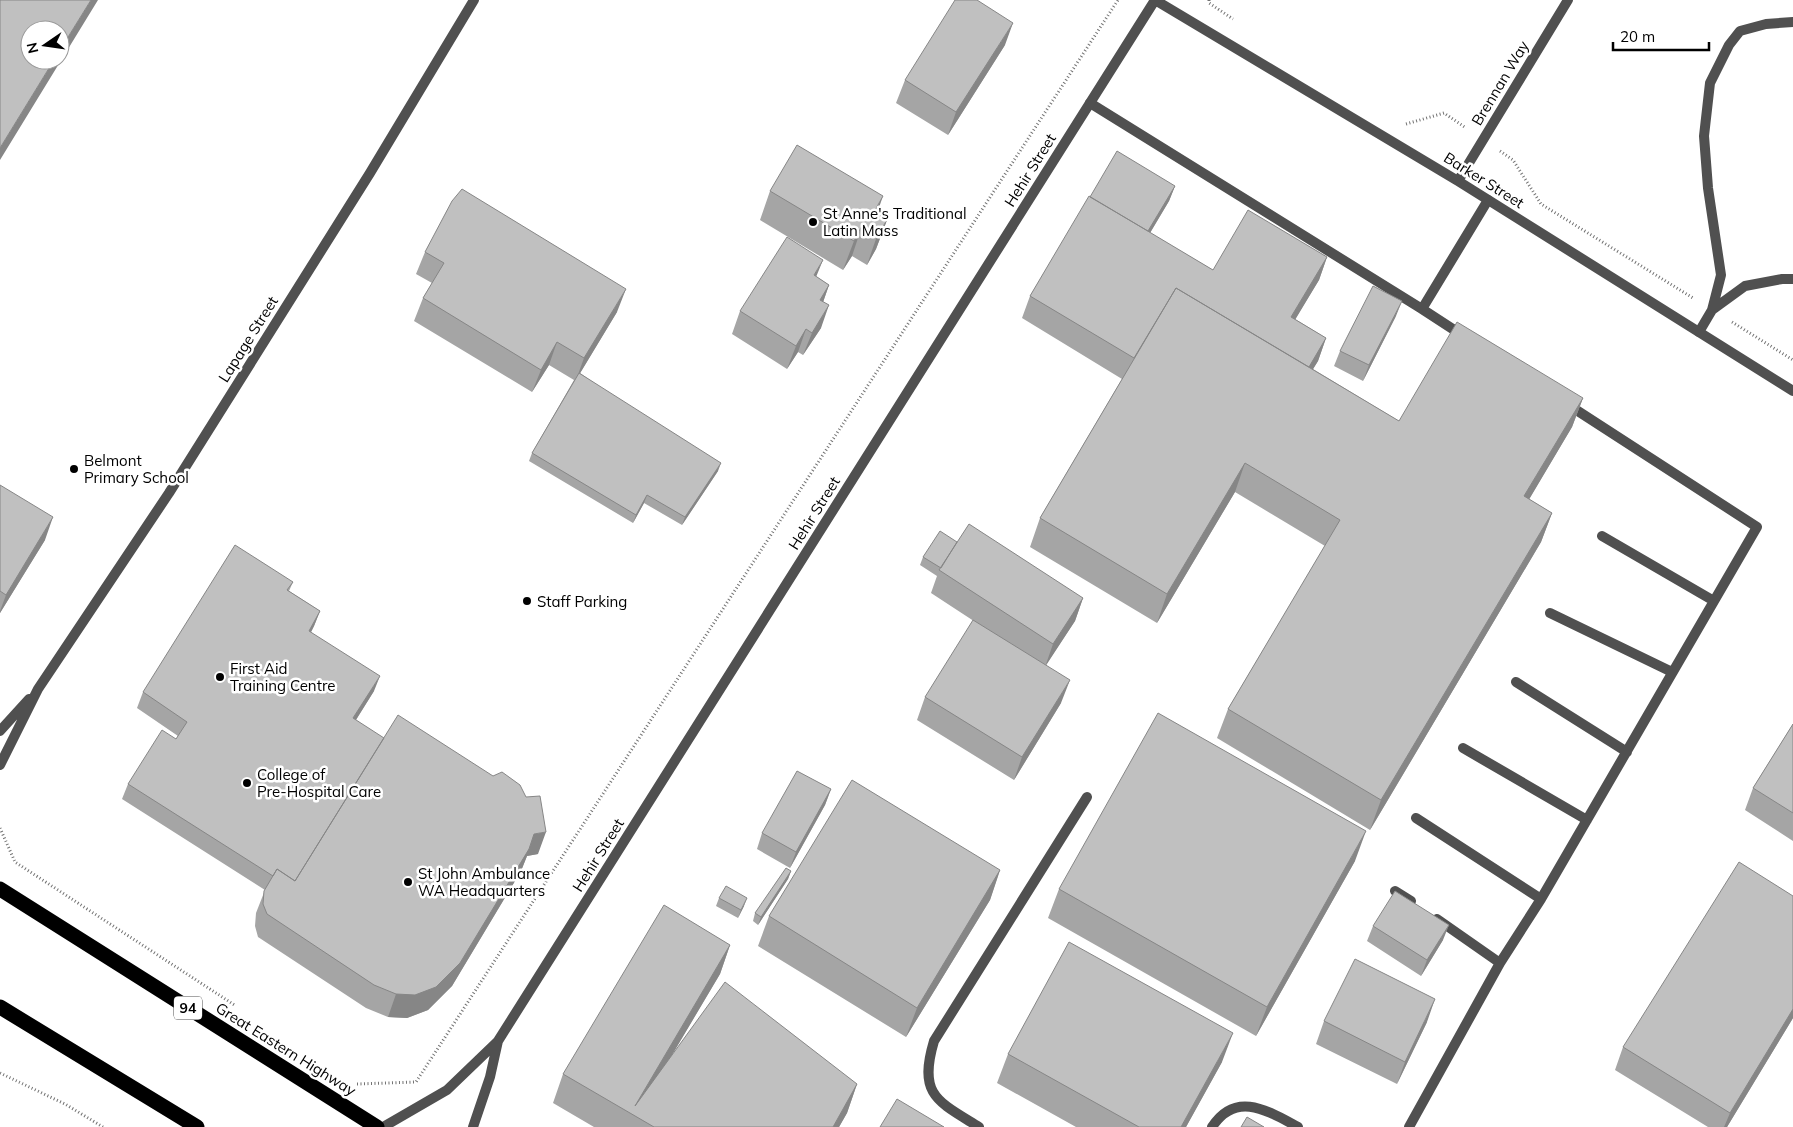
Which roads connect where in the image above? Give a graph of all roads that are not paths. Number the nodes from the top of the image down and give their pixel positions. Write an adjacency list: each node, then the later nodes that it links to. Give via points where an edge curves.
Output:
1 (474, 0): 20 (street, Lapage Street, via 169,494)
2 (1155, 0): 5 (street, Hehir Street); 6 (street, Barker Street)
3 (1568, 0): 6 (street, Brennan Way)
4 (1793, 22): 10 (street, via 1766,24 1740,31 1729,45 1710,84 1704,136 1721,275)
5 (1090, 103): 9 (street); 33 (street, Hehir Street)
6 (1458, 181): 7 (street, Barker Street)
7 (1488, 200): 9 (street); 11 (street, Barker Street)
8 (1793, 279): 10 (street, via 1744,286)
9 (1422, 309): 12 (street)
10 (1712, 310): 11 (street)
11 (1699, 332): 13 (street, Barker Street)
12 (1472, 342)
13 (1793, 391)
14 (1556, 396): 16 (street, via 1757,527)
15 (1602, 536): 16 (street)
16 (1714, 601): 18 (street)
17 (1550, 613): 18 (street)
18 (1672, 672): 23 (street)
19 (1516, 682): 23 (street)
20 (38, 689): 21 (street, Lapage Street); 24 (street, Lapage Street)
21 (0, 731)
22 (1463, 748): 27 (street)
23 (1627, 752): 27 (street)
24 (0, 765)
25 (1087, 797): 38 (street, via 934,1041 927,1067 930,1086 941,1102)
26 (1416, 818): 30 (street)
27 (1587, 820): 30 (street)
28 (0, 889): 35 (highway, Great Eastern Highway / 94)
29 (1395, 891): 31 (street)
30 (1541, 899): 31 (street)
31 (1500, 963): 41 (street)
32 (0, 1007): 34 (highway)
33 (498, 1041): 36 (street, Hehir Street, via 447,1090); 37 (street, Hehir Street, via 490,1078)
34 (197, 1127)
35 (377, 1127)
36 (383, 1127)
37 (473, 1127)
38 (979, 1127)
39 (1212, 1127): 40 (street, via 1231,1108 1254,1106)
40 (1298, 1127)
41 (1409, 1127)

